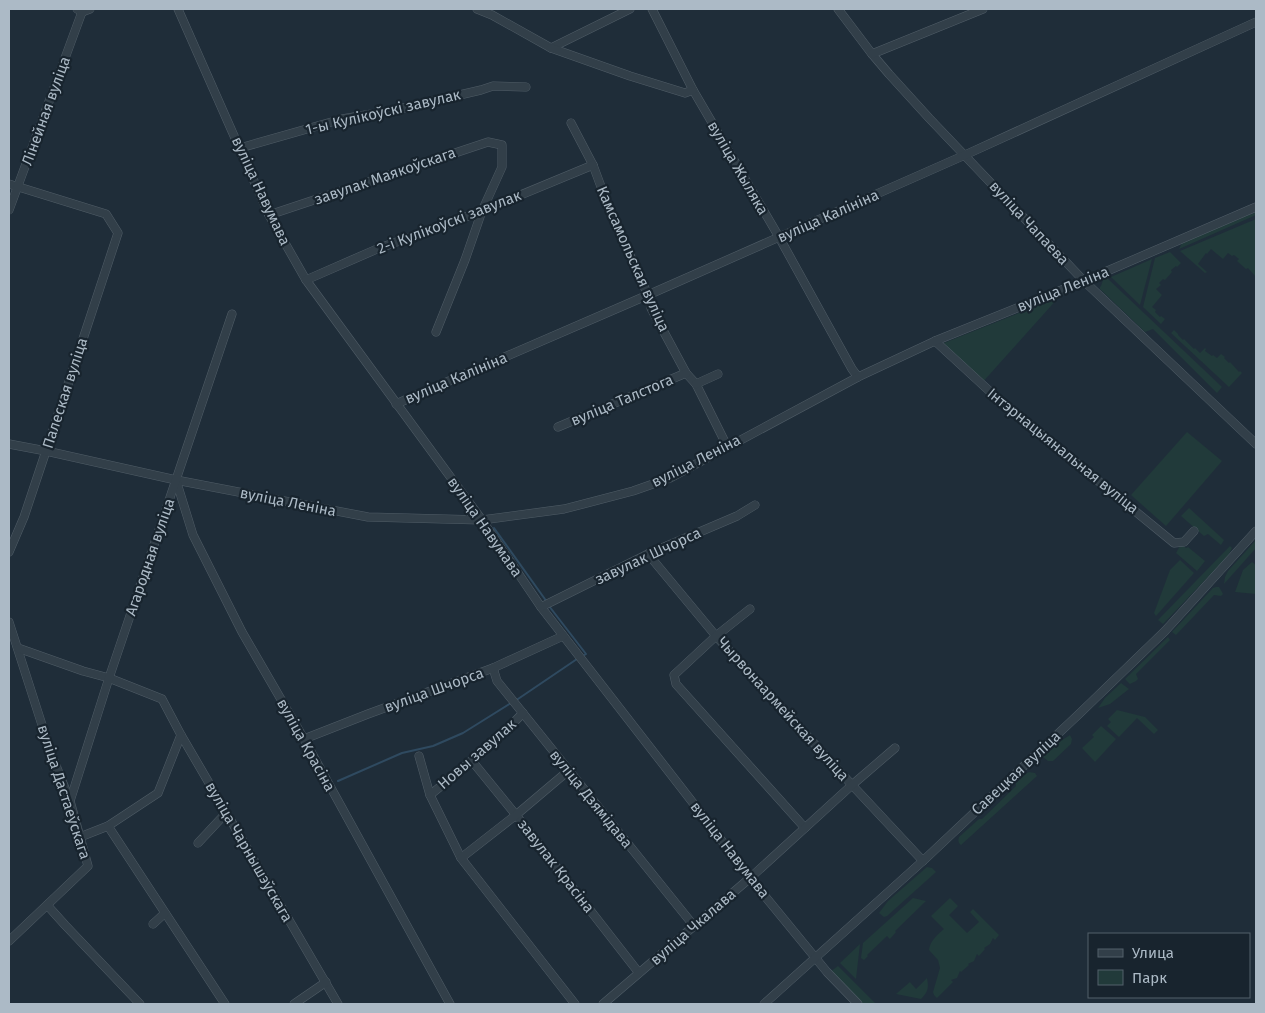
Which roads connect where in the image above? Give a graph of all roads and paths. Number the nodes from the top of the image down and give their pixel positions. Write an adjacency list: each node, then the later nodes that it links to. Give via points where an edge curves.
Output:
1 (178, 9): 14 (street, вуліца Навумава)
2 (477, 9): 9 (street)
3 (630, 9): 9 (street)
4 (652, 9): 12 (street, вуліца Жыляка)
5 (838, 9): 10 (street, вуліца Чапаева)
6 (983, 9): 10 (street)
7 (83, 10): 18 (street, Лінейная вуліца)
8 (1256, 22): 15 (street, вуліца Калініна)
9 (551, 48): 12 (street, via 685,93)
10 (872, 54): 15 (street, вуліца Чапаева)
11 (526, 87): 14 (street, 1-ы Кулікоўскі завулак, via 492,86 395,110 342,119)
12 (693, 90): 23 (street, вуліца Жыляка)
13 (571, 123): 16 (street, Камсамольская вуліца)
14 (240, 148): 22 (street, вуліца Навумава)
15 (965, 155): 23 (street, вуліца Калініна); 25 (street, вуліца Чапаева)
16 (593, 165): 21 (street, 2-і Кулікоўскі завулак); 26 (street, Камсамольская вуліца)
17 (9, 184): 18 (street)
18 (17, 187): 20 (street, Лінейная вуліца); 39 (street, Палеская вуліца, via 106,214 118,233)
19 (1256, 207): 25 (street, вуліца Леніна)
20 (9, 210)
21 (482, 211): 22 (street, завулак Маякоўскага, via 502,167 502,145 488,142); 24 (street, 2-і Кулікоўскі завулак, via 377,248); 28 (street)
22 (269, 215): 24 (street, вуліца Навумава)
23 (779, 238): 26 (street, вуліца Калініна); 32 (street, вуліца Жыляка)
24 (306, 280): 34 (street, вуліца Навумава)
25 (1084, 281): 29 (street, вуліца Леніна); 37 (street, вуліца Чапаева)
26 (648, 295): 30 (street, Камсамольская вуліца, via 651,308); 34 (street, вуліца Калініна)
27 (232, 314): 40 (street, Агародная вуліца)
28 (436, 332)
29 (935, 341): 32 (street, вуліца Леніна); 43 (street, Інтэрнацыянальная вуліца, via 997,398 1174,543 1184,542)
30 (686, 372): 33 (street, Камсамольская вуліца); 35 (street, вуліца Талстога)
31 (718, 374): 33 (street, вуліца Талстога)
32 (858, 377): 38 (street, вуліца Леніна)
33 (696, 384): 38 (street, Камсамольская вуліца)
34 (396, 404): 42 (street, вуліца Навумава)
35 (558, 427)
36 (9, 444): 39 (street, вуліца Леніна)
37 (1256, 444)
38 (727, 446): 42 (street, вуліца Леніна, via 670,478 633,491 564,509)
39 (46, 451): 40 (street, вуліца Леніна); 45 (street, Палеская вуліца)
40 (176, 480): 42 (street, вуліца Леніна, via 368,517); 54 (street, Агародная вуліца); 57 (street, вуліца Красіна, via 193,535 242,632)
41 (756, 505): 46 (street, завулак Шчорса)
42 (482, 520): 47 (street, вуліца Навумава)
43 (1194, 531)
44 (1256, 531): 72 (street, Савецкая вуліца, via 1165,631)
45 (9, 552)
46 (648, 554): 47 (street, завулак Шчорса); 51 (street, Чырвонаармейская вуліца)
47 (541, 607): 50 (street, вуліца Навумава)
48 (750, 608): 51 (street)
49 (9, 622): 52 (street, вуліца Дастаеўскага)
50 (564, 636): 53 (street, вуліца Шчорса); 73 (street, вуліца Навумава)
51 (716, 636): 62 (street, Чырвонаармейская вуліца); 68 (street, via 674,675 676,684)
52 (18, 648): 54 (street); 64 (street, вуліца Дастаеўскага)
53 (493, 668): 55 (street, вуліца Дзямідава, via 497,681); 57 (street, вуліца Шчорса)
54 (109, 678): 56 (street, вуліца Чарнышэўскага, via 162,699); 64 (street, Агародная вуліца)
55 (523, 713): 60 (street, Новы завулак); 61 (street, вуліца Дзямідава)
56 (181, 735): 65 (street, вуліца Чарнышэўскага); 67 (street, via 158,793)
57 (304, 739): 86 (street, вуліца Красіна)
58 (895, 748): 62 (street, вуліца Чкалава)
59 (419, 756): 63 (street)
60 (472, 761): 63 (street, Новы завулак); 66 (street, завулак Красіна)
61 (568, 771): 66 (street); 77 (street, вуліца Дзямідава)
62 (852, 785): 68 (street, вуліца Чкалава); 72 (street, Чырвонаармейская вуліца)
63 (430, 794): 71 (street)
64 (70, 801): 69 (street, вуліца Дастаеўскага)
65 (226, 813): 70 (street); 81 (street, вуліца Чарнышэўскага)
66 (516, 815): 71 (street); 80 (street, завулак Красіна)
67 (108, 826): 69 (street); 75 (street)
68 (804, 828): 73 (street, вуліца Чкалава)
69 (80, 837): 74 (street, вуліца Дастаеўскага, via 88,866)
70 (198, 843)
71 (461, 858): 87 (street)
72 (923, 860): 79 (street, Савецкая вуліца)
73 (750, 878): 77 (street, вуліца Чкалава); 79 (street, вуліца Навумава)
74 (48, 905): 78 (street); 82 (street)
75 (166, 914): 76 (street); 83 (street)
76 (154, 924)
77 (694, 926): 80 (street, вуліца Чкалава)
78 (9, 941)
79 (816, 959): 89 (street, Савецкая вуліца); 90 (street, вуліца Навумава)
80 (639, 973): 88 (street, вуліца Чкалава)
81 (326, 982): 84 (street); 85 (street, вуліца Чарнышэўскага)
82 (140, 1004)
83 (225, 1004)
84 (294, 1004)
85 (338, 1004)
86 (450, 1004)
87 (575, 1004)
88 (602, 1004)
89 (764, 1004)
90 (858, 1004)

